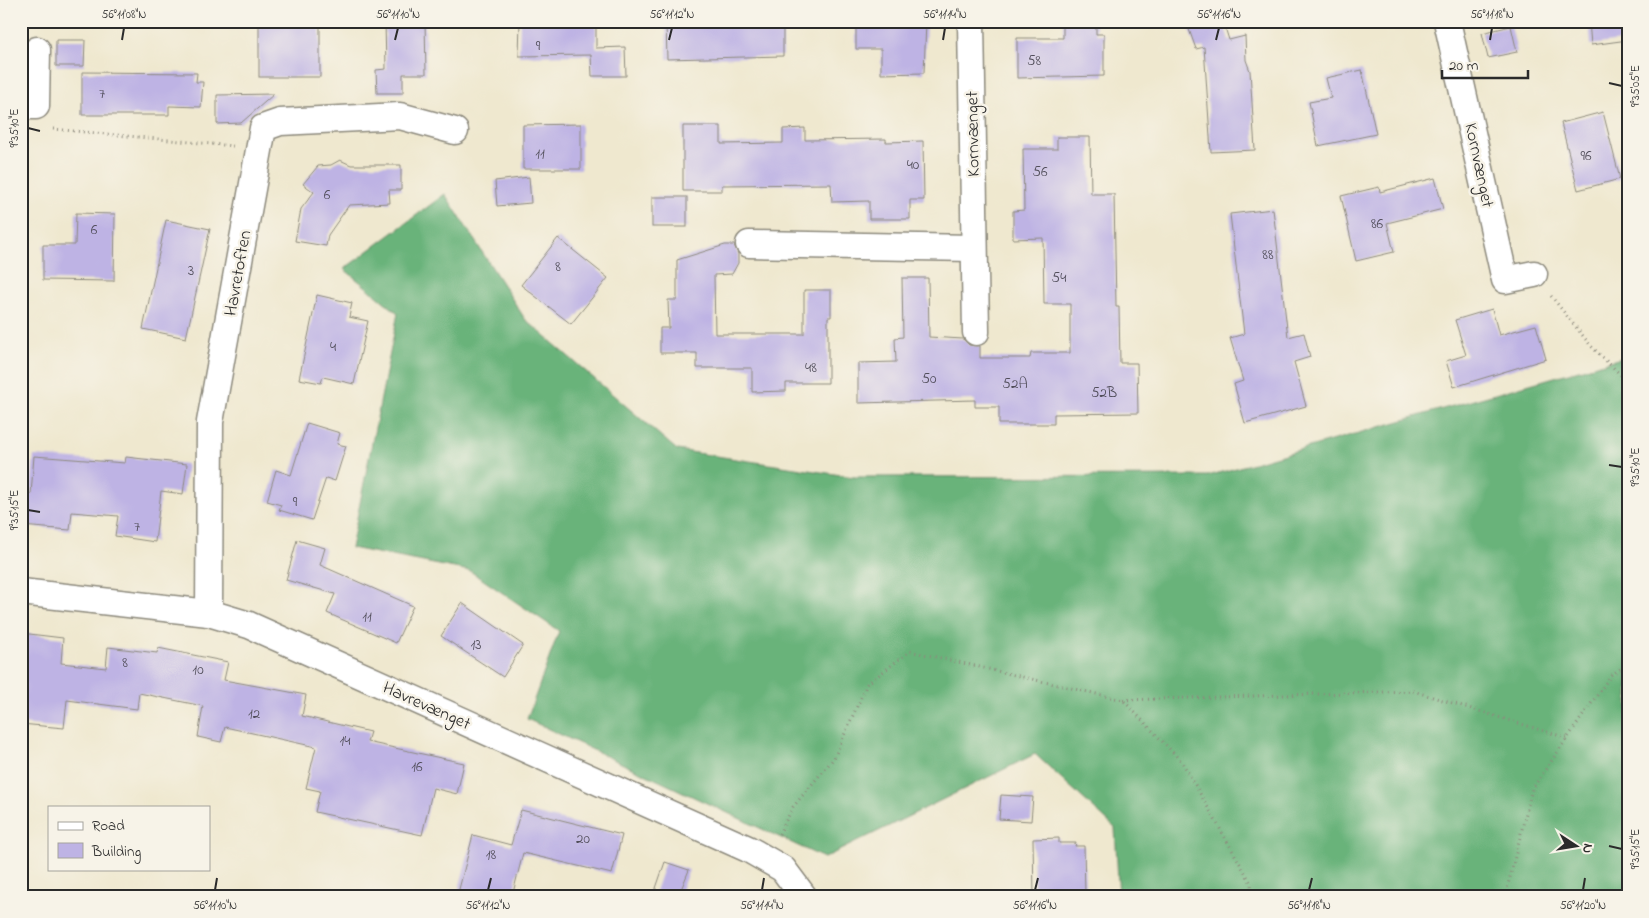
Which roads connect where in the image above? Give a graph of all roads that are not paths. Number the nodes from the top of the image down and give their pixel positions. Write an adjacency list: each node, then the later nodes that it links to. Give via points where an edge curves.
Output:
1 (971, 21): 7 (street, Kornvænget)
2 (1446, 21): 8 (street, Kornvænget, via 1505,280)
3 (37, 50): 4 (street, via 36,106)
4 (21, 106)
5 (455, 131): 11 (street, Havretoften, via 400,116 280,122 263,128 210,422)
6 (749, 244): 7 (street)
7 (973, 248): 9 (street, Kornvænget)
8 (1534, 274)
9 (976, 332)
10 (21, 592): 11 (street, Havrevænget)
11 (209, 613): 12 (street, Havrevænget, via 249,625 748,849 783,869)
12 (804, 897)

